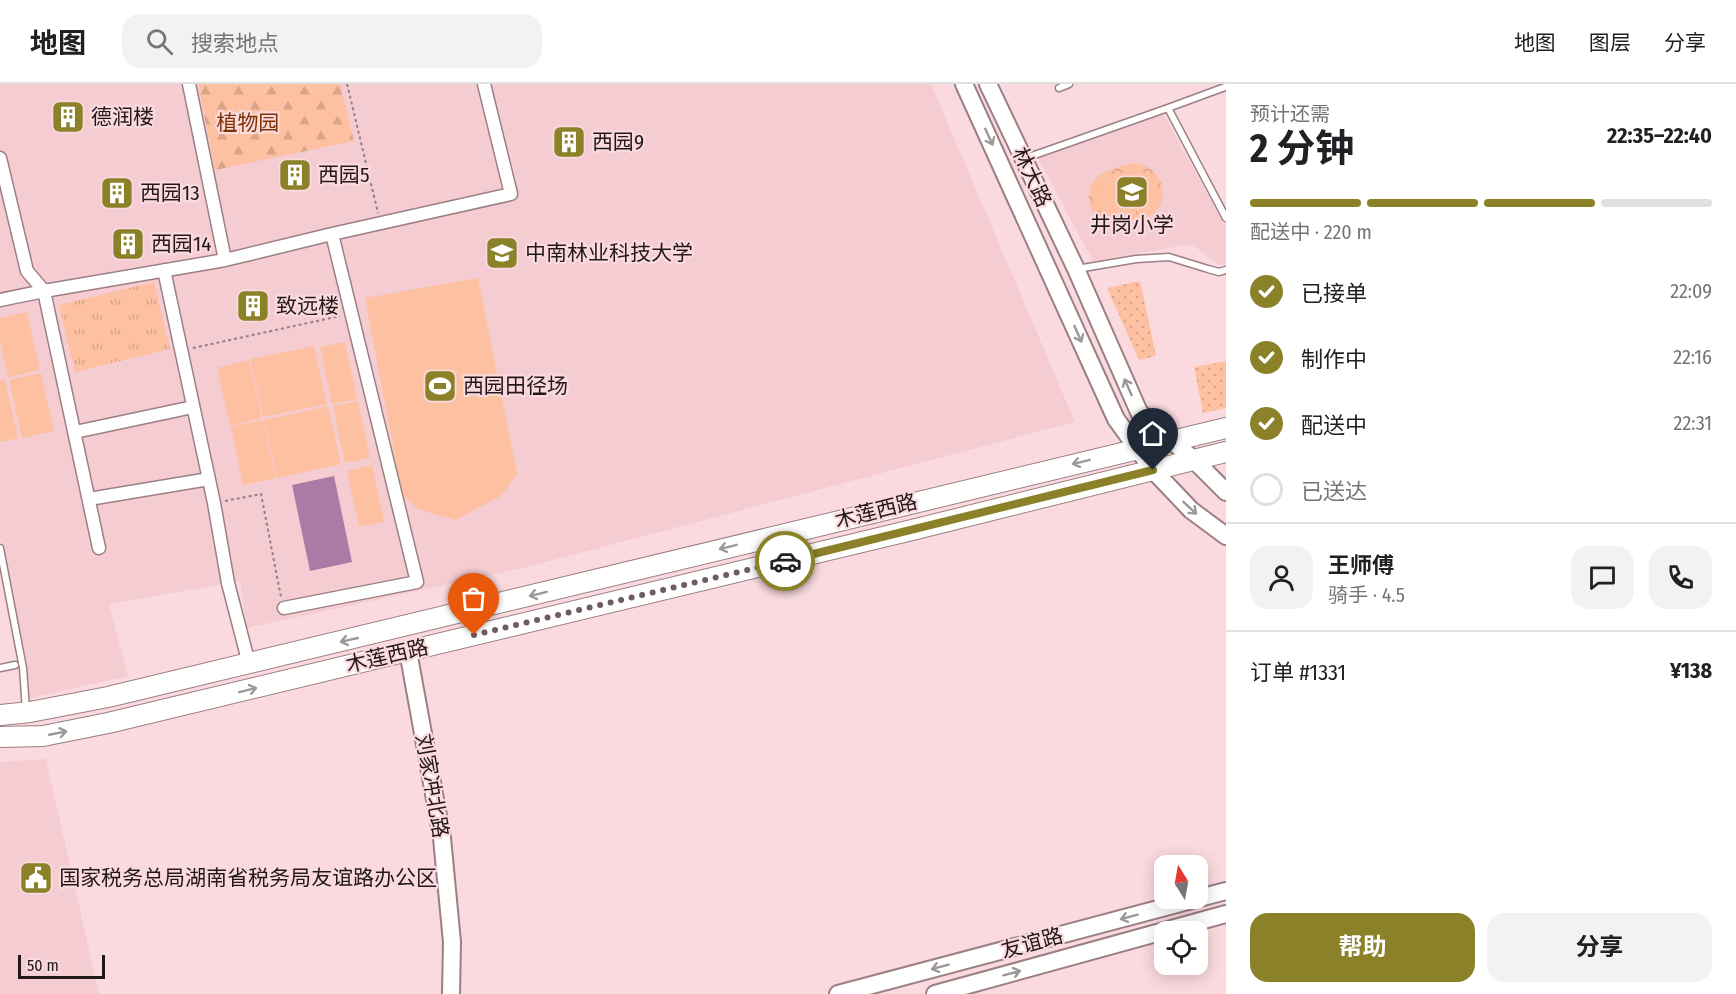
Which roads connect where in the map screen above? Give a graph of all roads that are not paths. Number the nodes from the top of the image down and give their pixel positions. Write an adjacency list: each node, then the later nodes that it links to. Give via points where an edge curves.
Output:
1 (189, 84): 13 (street)
2 (484, 84): 12 (street, via 511,194)
3 (964, 84): 23 (main road, one-way to 23, via 1116,419)
4 (988, 84): 10 (main road, 林大路)
5 (1069, 84): 7 (lane)
6 (1225, 86): 8 (lane)
7 (1059, 88)
8 (1168, 108): 10 (lane); 11 (lane)
9 (0, 158): 17 (street, via 27,271)
10 (1024, 159): 14 (main road, 林大路)
11 (1226, 218)
12 (332, 234): 13 (street); 33 (street, via 417,582)
13 (225, 260): 15 (street)
14 (1076, 269): 16 (lane, via 1169,257 1208,270); 22 (main road, 林大路, one-way to 14, via 1140,412)
15 (164, 270): 17 (street); 19 (street)
16 (1226, 270)
17 (44, 291): 18 (street); 21 (street)
18 (0, 300)
19 (193, 407): 21 (street); 27 (street)
20 (1226, 428): 22 (main road, 木莲西路)
21 (75, 432): 29 (street)
22 (1172, 440): 23 (main road, 木莲西路); 25 (main road, 林大路)
23 (1137, 448): 26 (main road); 35 (main road, 木莲西路, one-way to 35)
24 (1226, 452): 25 (main road, 木莲西路)
25 (1194, 460): 26 (main road, 木莲西路); 28 (main road, 林大路)
26 (1153, 470): 30 (main road, one-way to 30, via 1191,510); 34 (main road, 木莲西路)
27 (208, 479): 29 (street); 35 (street)
28 (1226, 492)
29 (89, 499): 32 (street)
30 (1226, 536)
31 (0, 548): 38 (lane, via 23,668)
32 (99, 548)
33 (284, 608)
34 (405, 651): 40 (main road, 木莲西路, one-way to 34, via 43,736 108,723); 43 (main road, 刘家冲北路, via 435,837 444,947); 44 (main road, 刘家冲北路, via 442,838 452,942)
35 (249, 664): 38 (main road, 木莲西路)
36 (15, 665): 37 (lane)
37 (0, 668)
38 (26, 712): 39 (main road, 木莲西路)
39 (0, 715)
40 (0, 737)
41 (1226, 891): 45 (main road, 友谊路, one-way to 45)
42 (1226, 914): 46 (main road, 友谊路, one-way to 42)
43 (443, 994)
44 (451, 994)
45 (838, 994)
46 (935, 994)

